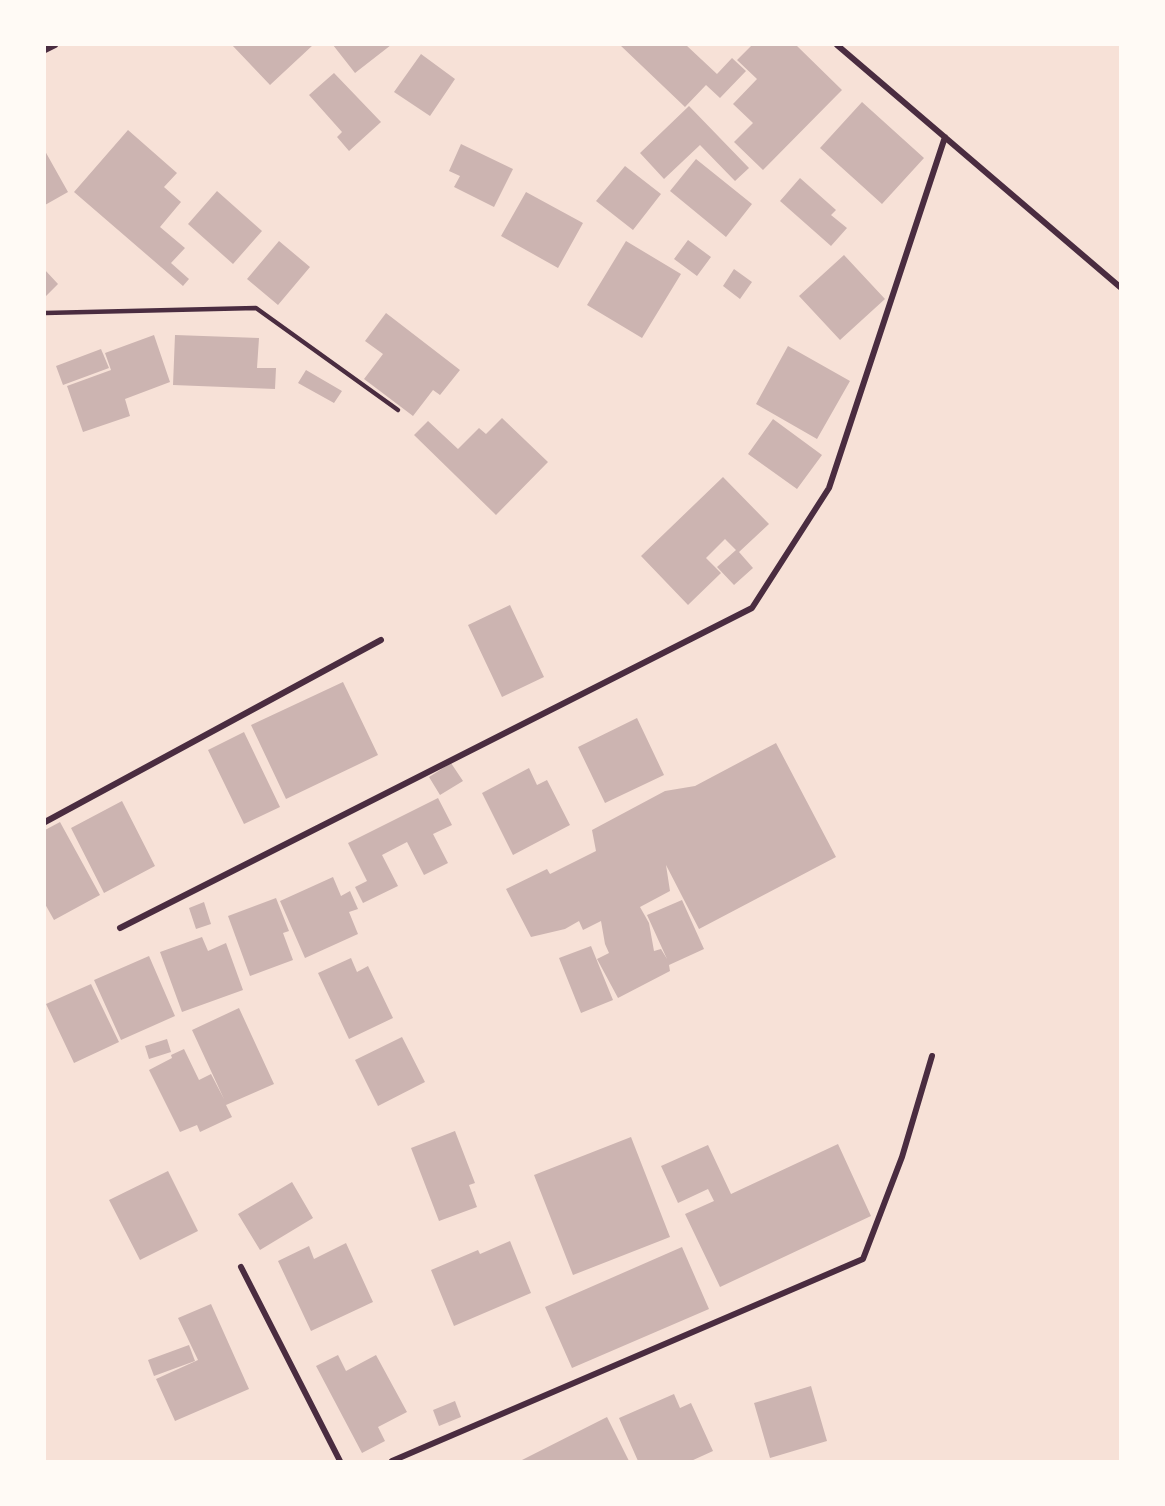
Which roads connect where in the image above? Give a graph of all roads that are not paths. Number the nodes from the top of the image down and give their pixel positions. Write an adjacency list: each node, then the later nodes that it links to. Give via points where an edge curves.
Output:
1 (55, 45): 3 (street)
2 (837, 45): 4 (street)
3 (45, 50)
4 (945, 137): 5 (street); 10 (street, via 829,488 752,608)
5 (1120, 286)
6 (45, 313): 7 (lane, via 256,308)
7 (398, 410)
8 (381, 640): 9 (street)
9 (45, 822)
10 (120, 928)
11 (932, 1056): 14 (street, via 902,1157 863,1259)
12 (240, 1268): 13 (street)
13 (340, 1461)
14 (392, 1461)

